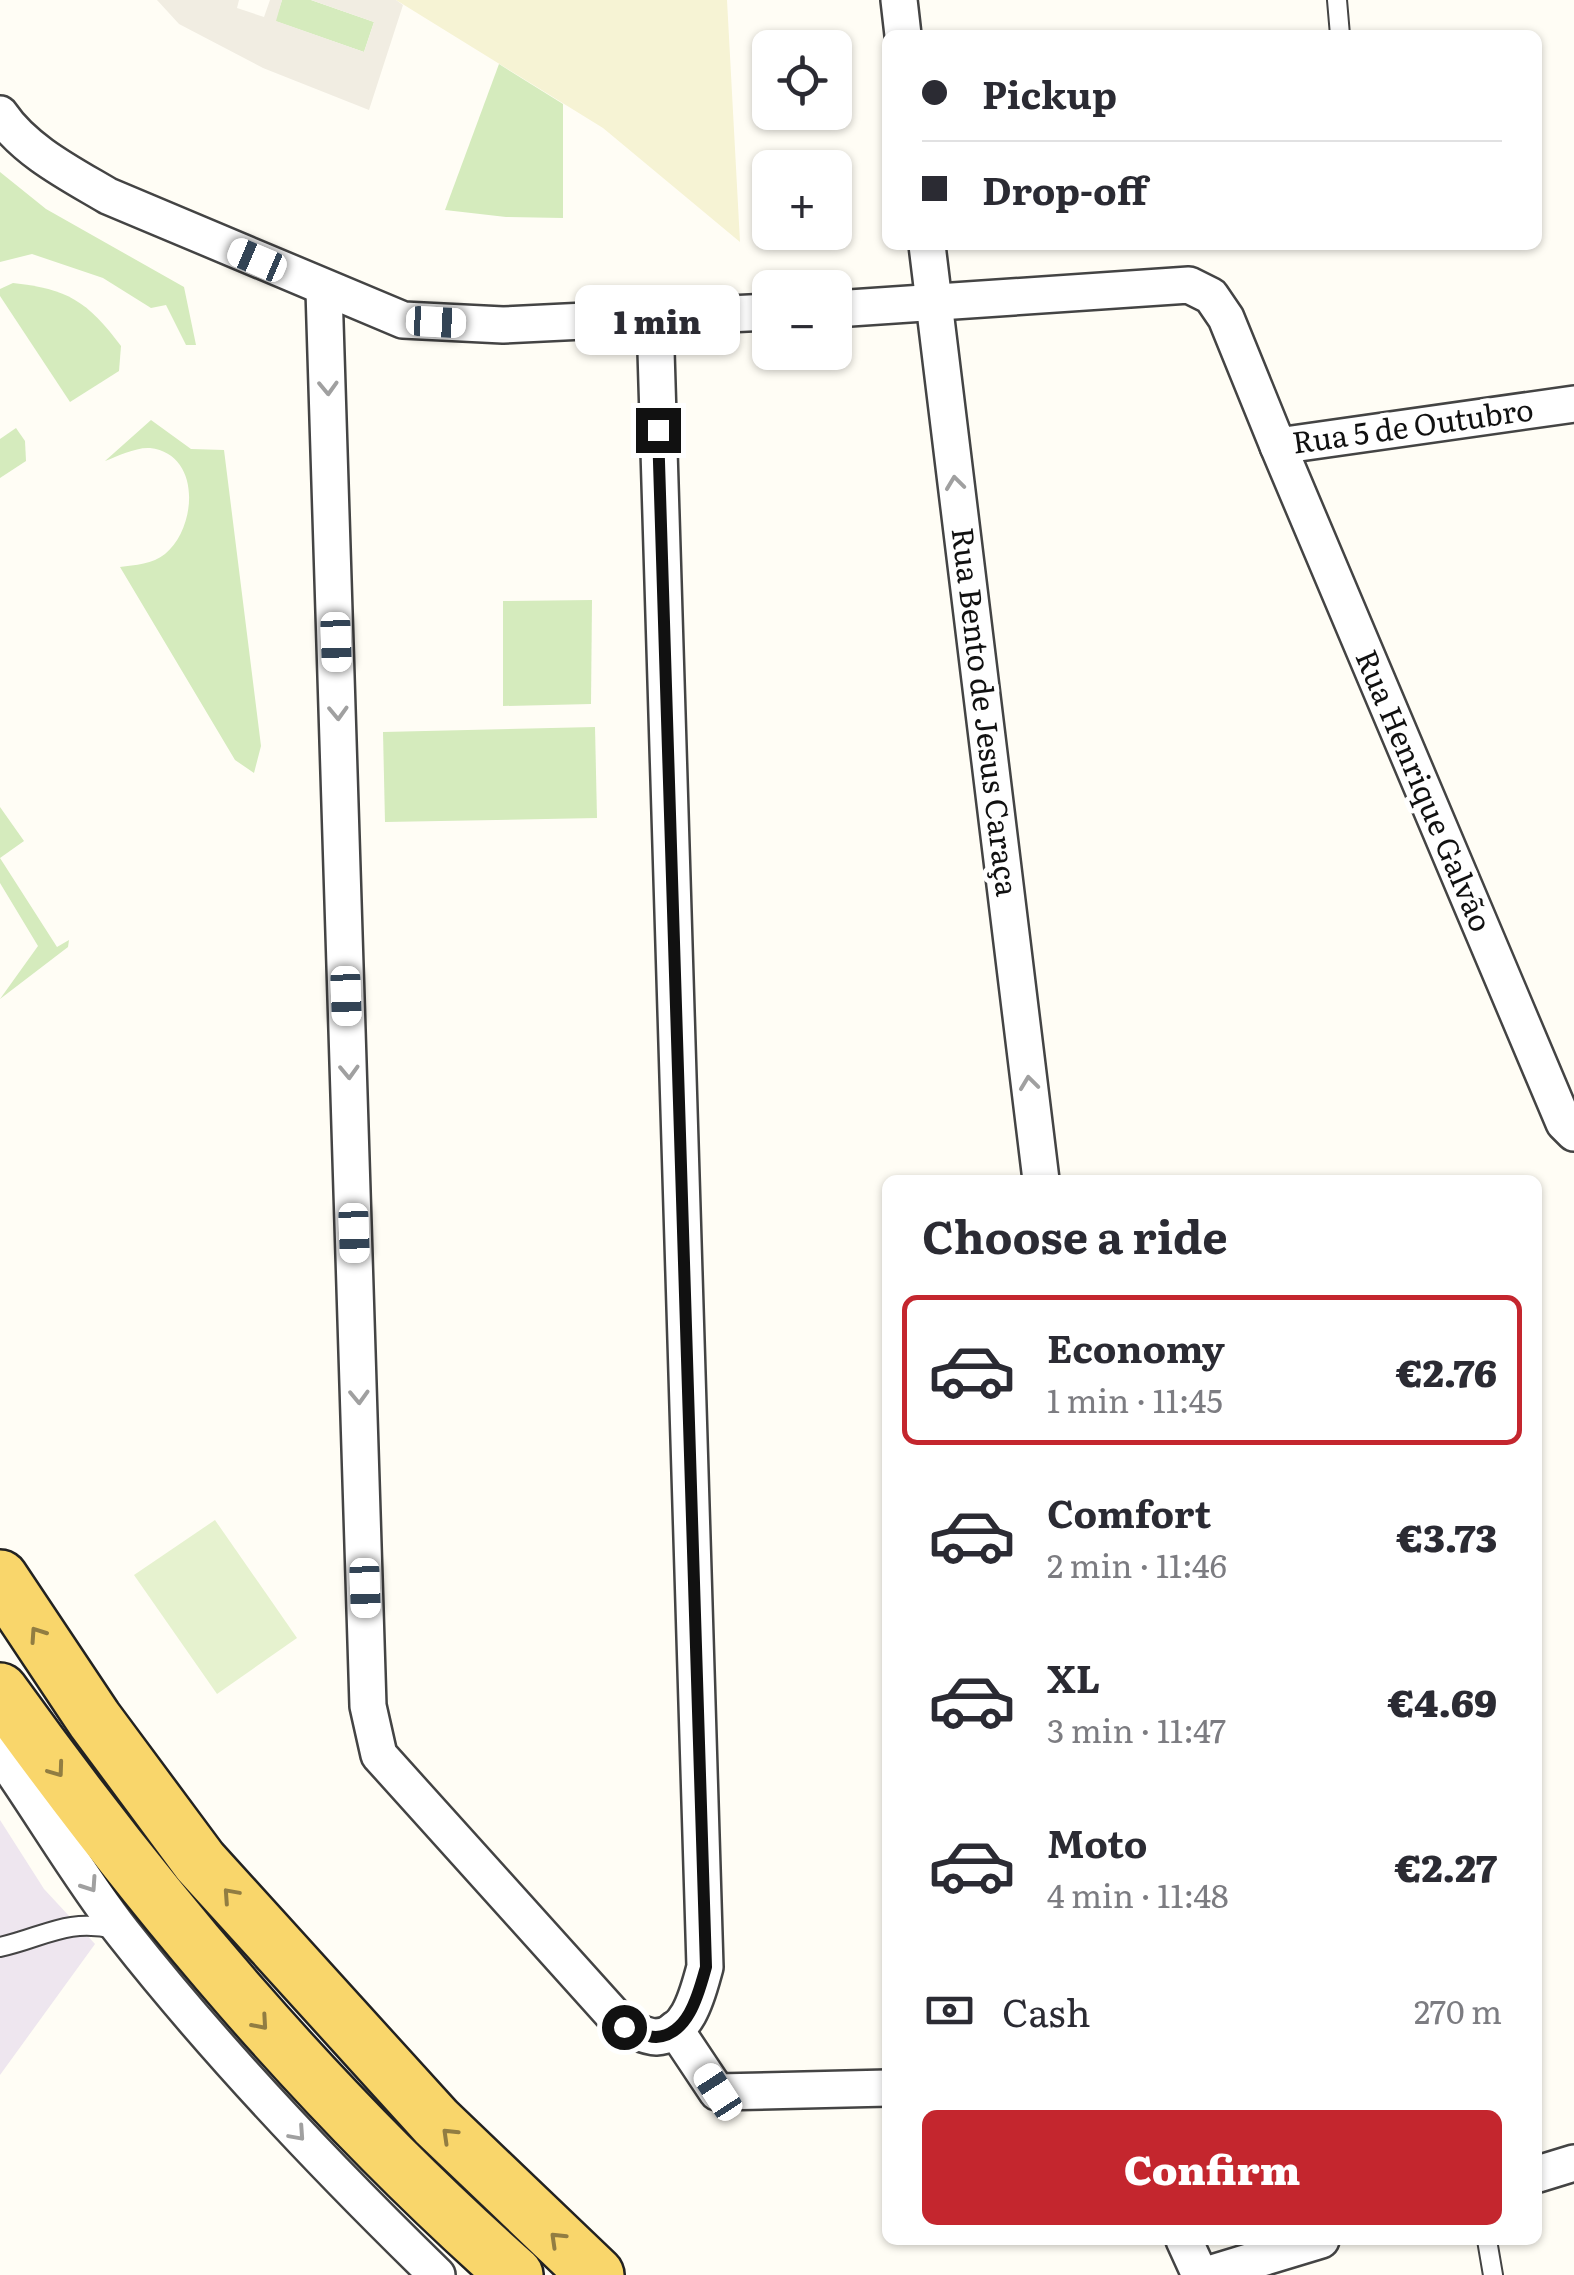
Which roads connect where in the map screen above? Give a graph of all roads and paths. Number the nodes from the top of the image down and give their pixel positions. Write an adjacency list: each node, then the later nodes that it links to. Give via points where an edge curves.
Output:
1 (899, 0): 3 (street)
2 (1337, 0): 4 (lane)
3 (902, 30)
4 (1340, 30)
5 (0, 114): 7 (street, via 62,169 108,196)
6 (928, 250): 8 (street, Rua Bento de Jesus Caraça)
7 (324, 290): 11 (street, via 403,320 503,326); 21 (street, one-way to 21, via 368,1706 379,1755 624,2027 656,2037)
8 (933, 304): 9 (street, Rua 5 de Outubro); 13 (street, Rua 5 de Outubro, via 1190,286 1211,296 1226,318); 15 (street, Rua Bento de Jesus Caraça, one-way to 8)
9 (852, 308)
10 (752, 313): 11 (street)
11 (655, 318): 21 (street, via 706,1967 694,2008)
12 (1574, 404): 13 (street, Rua 5 de Outubro)
13 (1278, 446): 14 (street, Rua Henrique Galvão, via 1564,1123)
14 (1574, 1132)
15 (1039, 1175)
16 (0, 1578): 30 (main road, one-way to 16, via 436,2122 200,1862)
17 (0, 1691): 29 (main road, one-way to 29, via 182,1932 293,2059 423,2194)
18 (0, 1744): 19 (street, one-way to 19)
19 (121, 1931): 20 (lane, via 88,1923 60,1926); 28 (street, one-way to 28, via 321,2160)
20 (0, 1948)
21 (675, 2029): 22 (street, via 718,2092)
22 (882, 2088)
23 (1574, 2163): 24 (street)
24 (1542, 2173)
25 (1187, 2245): 31 (street)
26 (1304, 2245): 31 (street)
27 (1488, 2245): 32 (lane)
28 (437, 2275)
29 (515, 2275)
30 (596, 2275)
31 (1203, 2275)
32 (1494, 2275)

